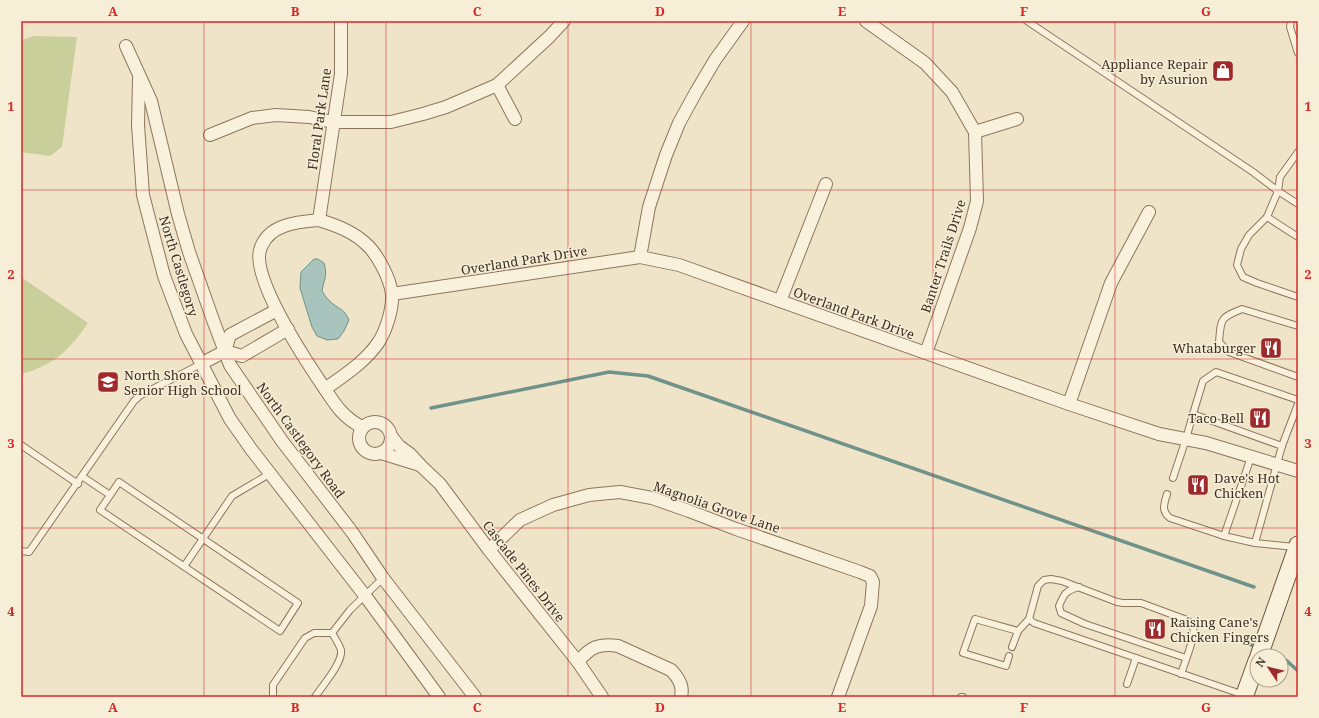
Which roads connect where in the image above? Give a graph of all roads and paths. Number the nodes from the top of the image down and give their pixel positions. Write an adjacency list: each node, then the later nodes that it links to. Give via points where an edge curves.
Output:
1 (341, 21): 13 (street, Floral Park Lane, via 341,74)
2 (564, 21): 10 (street)
3 (743, 21): 24 (street, via 715,60 679,123 649,207)
4 (866, 21): 14 (street, Banter Trails Drive, via 925,62 952,92)
5 (1028, 21): 18 (lane)
6 (1291, 21): 8 (lane, via 1290,27)
7 (126, 46): 9 (street, North Castlegory)
8 (1298, 53)
9 (139, 76): 31 (street, North Castlegory Road, via 151,102 189,252); 33 (street, North Castlegory, via 138,125 143,195 164,276 186,334)
10 (497, 86): 11 (street); 13 (street, via 446,107 391,122)
11 (515, 119)
12 (1017, 119): 14 (street)
13 (333, 122): 15 (street, via 309,117 276,115 252,118); 22 (street, Floral Park Lane)
14 (975, 132): 32 (street, Banter Trails Drive, via 976,201 970,228)
15 (210, 135)
16 (1298, 152): 18 (lane, via 1280,177)
17 (826, 184): 27 (street)
18 (1278, 191): 19 (lane); 21 (lane)
19 (1298, 204)
20 (1149, 212): 37 (street, via 1110,283)
21 (1267, 217): 23 (lane); 26 (lane, via 1249,236 1241,249 1237,265 1243,277)
22 (319, 220): 25 (street, via 342,228 366,243 377,256); 28 (street, via 278,228 268,236 261,247 258,258 260,268)
23 (1298, 237)
24 (640, 257): 25 (street, Overland Park Drive); 27 (street, Overland Park Drive, via 679,266)
25 (392, 294): 35 (street, via 387,325 378,344 360,362)
26 (1298, 297)
27 (780, 302): 32 (street, Overland Park Drive)
28 (277, 310): 30 (street); 31 (street, via 230,335)
29 (1298, 326): 34 (lane, via 1242,309 1225,316 1221,322 1219,342 1229,352)
30 (288, 329): 31 (street, via 242,356); 35 (street)
31 (225, 351): 33 (street); 63 (street, North Castlegory Road, via 230,365 282,441)
32 (926, 353): 37 (street, Overland Park Drive)
33 (201, 364): 50 (street, North Castlegory, via 230,420); 51 (lane, via 134,401)
34 (1298, 377)
35 (325, 389): 40 (street, via 339,410)
36 (1298, 400): 39 (lane, via 1216,372 1203,381)
37 (1069, 404): 42 (street, Overland Park Drive, via 1159,434)
38 (1298, 404): 44 (lane)
39 (1193, 414): 42 (lane); 44 (lane)
40 (362, 427): 41 (street, via 369,422 380,422 389,430); 45 (street, via 359,438 363,448 370,453)
41 (391, 436): 45 (street, via 391,441); 47 (street, Cascade Pines Drive)
42 (1186, 439): 46 (street, Overland Park Drive); 52 (lane)
43 (21, 445): 53 (lane)
44 (1282, 446): 48 (lane)
45 (381, 453): 47 (street, Cascade Pines Drive)
46 (1251, 457): 48 (street, Overland Park Drive); 56 (lane)
47 (420, 465): 60 (street, Cascade Pines Drive, via 440,484)
48 (1278, 465): 49 (street, Overland Park Drive); 58 (lane)
49 (1298, 471)
50 (271, 473): 57 (lane, via 232,496); 65 (street)
51 (83, 477): 53 (lane); 55 (lane)
52 (1173, 478)
53 (78, 484): 61 (lane, via 29,552)
54 (1167, 494): 56 (lane, via 1164,506 1170,518)
55 (110, 495): 57 (lane, via 119,482); 62 (lane, via 100,510)
56 (1224, 536): 58 (lane)
57 (203, 539): 62 (lane); 62 (lane, via 298,603 280,631)
58 (1255, 543): 59 (lane)
59 (1298, 547): 70 (main road)
60 (489, 550): 74 (street, Cascade Pines Drive); 85 (street, Magnolia Grove Lane, via 520,520 553,504 590,495 620,492 652,498 870,576 873,582 871,606)
61 (21, 551)
62 (185, 565)
63 (384, 578): 65 (lane); 82 (street, North Castlegory Road)
64 (1079, 587): 66 (lane, via 1062,581 1044,580 1038,586); 73 (lane, via 1123,604 1141,603 1187,620 1194,628); 73 (lane, via 1065,593 1058,606 1061,613 1085,624)
65 (365, 595): 68 (lane); 81 (street)
66 (1029, 620): 67 (lane); 72 (lane)
67 (1018, 631): 69 (lane); 71 (lane, via 975,619 964,653 1006,666)
68 (332, 633): 79 (lane, via 314,633 305,638 273,685); 80 (lane, via 341,651 339,662)
69 (1012, 647)
70 (1262, 648)
71 (1009, 656)
72 (1136, 658): 75 (lane); 76 (lane)
73 (1186, 658): 75 (lane)
74 (578, 662): 83 (street, Cascade Pines Drive); 84 (street, via 591,649 599,646 618,646 671,670 681,684)
75 (1182, 674): 78 (lane)
76 (1127, 684)
77 (1249, 684): 78 (main road)
78 (1244, 696)
79 (273, 697)
80 (315, 697)
81 (438, 697)
82 (475, 697)
83 (602, 697)
84 (681, 697)
85 (838, 697)

